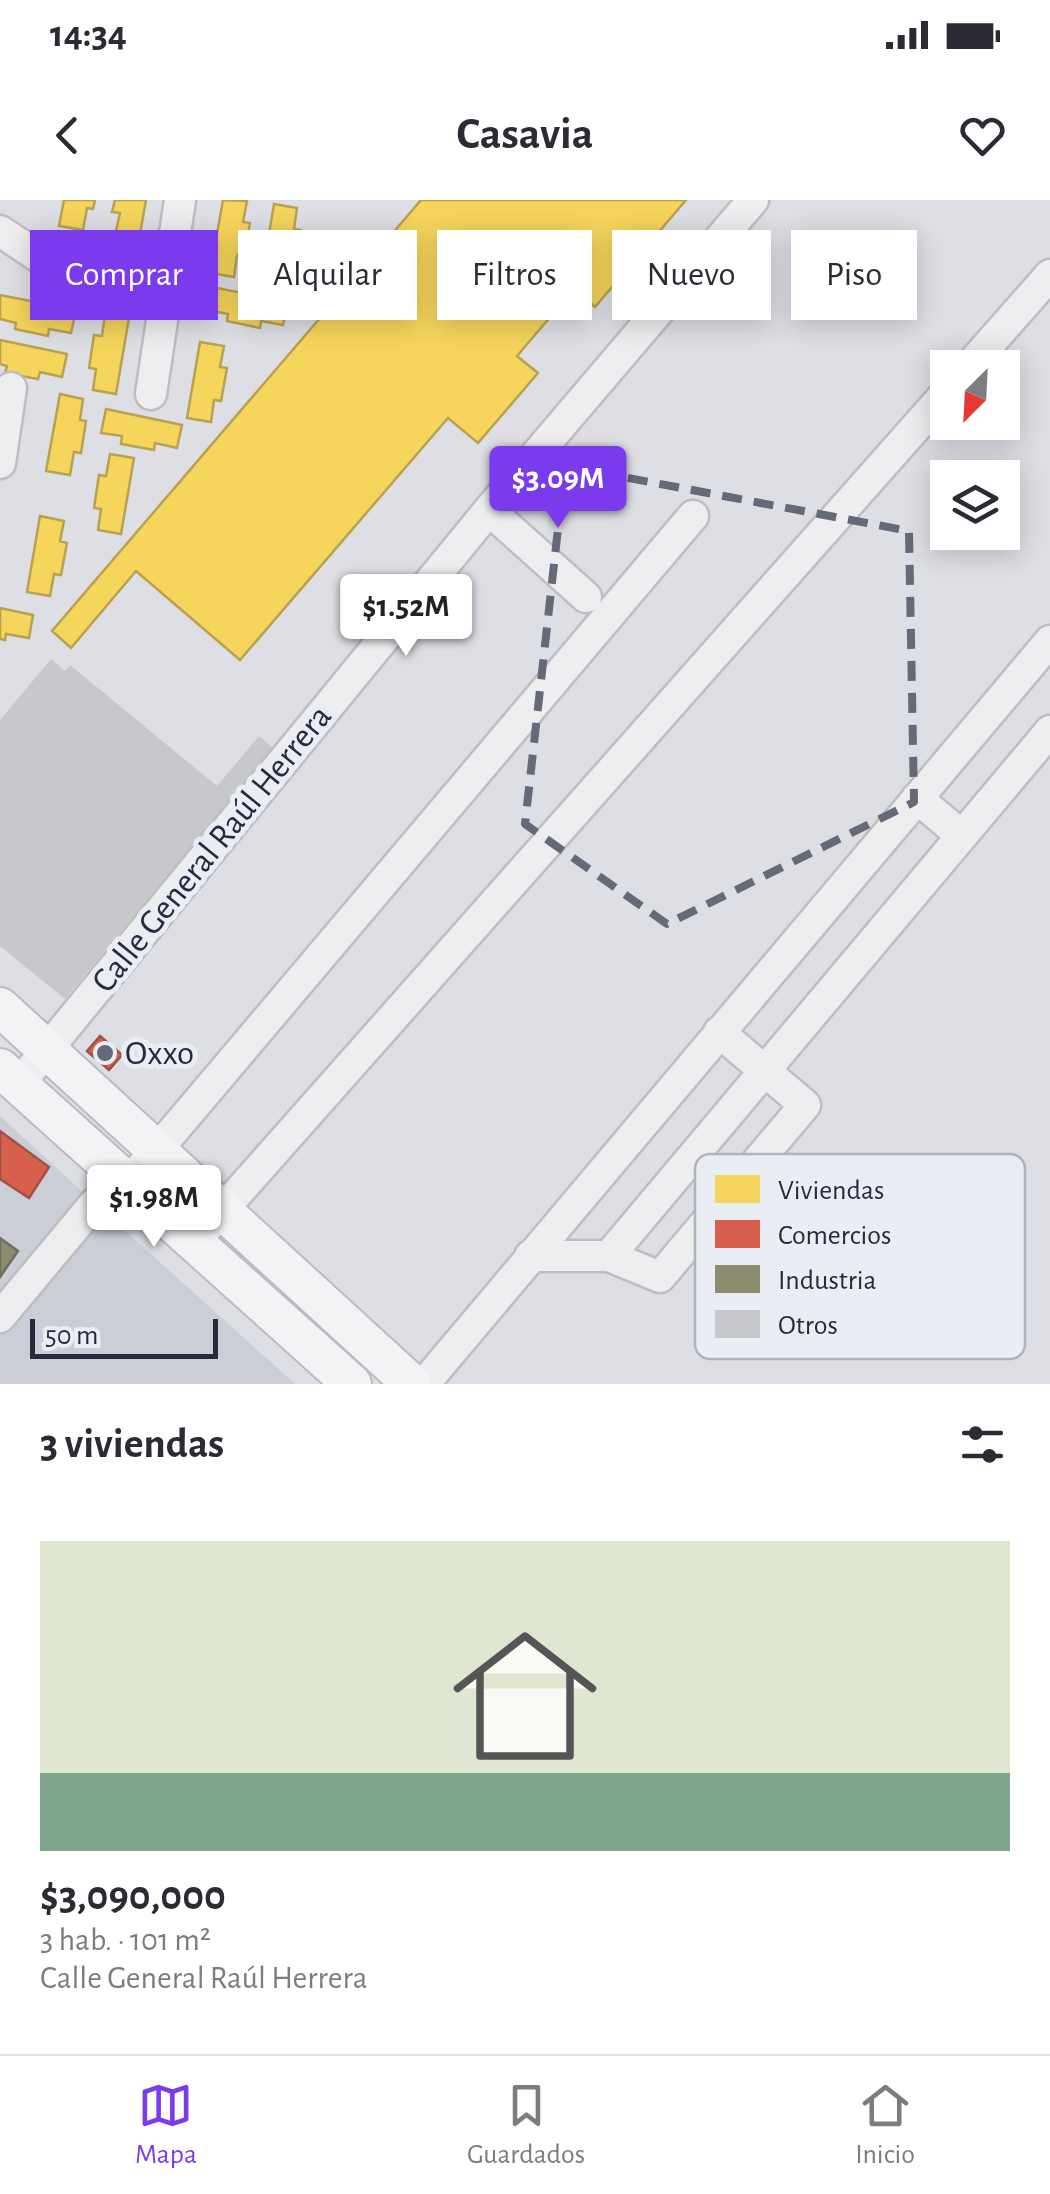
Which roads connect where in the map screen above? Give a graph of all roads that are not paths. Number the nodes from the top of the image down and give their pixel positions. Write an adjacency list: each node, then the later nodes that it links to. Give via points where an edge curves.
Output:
1 (180, 200): 3 (street)
2 (753, 200): 13 (street, Calle General Raúl Herrera)
3 (176, 230)
4 (0, 231): 5 (street)
5 (30, 251)
6 (1050, 275): 8 (street)
7 (163, 320): 10 (street)
8 (984, 350)
9 (12, 388): 12 (street)
10 (152, 394)
11 (930, 411): 30 (street)
12 (0, 463)
13 (489, 510): 15 (street); 22 (street, Calle General Raúl Herrera)
14 (693, 516): 25 (street)
15 (586, 596)
16 (1050, 641): 18 (street)
17 (1050, 731): 19 (street)
18 (917, 798): 19 (street); 21 (street)
19 (962, 836): 23 (street)
20 (0, 1007): 22 (main road)
21 (719, 1032): 23 (street); 33 (street)
22 (48, 1051): 24 (street, Calle General Raúl Herrera); 25 (main road)
23 (765, 1071): 27 (street); 28 (street, via 805,1105)
24 (9, 1076): 29 (main road)
25 (157, 1150): 29 (street); 30 (main road)
26 (695, 1154): 34 (street)
27 (695, 1154)
28 (764, 1154)
29 (129, 1181): 32 (main road); 35 (street, via 95,1203)
30 (223, 1210): 32 (street); 37 (main road)
31 (695, 1235): 34 (street, via 660,1277)
32 (195, 1241): 36 (main road)
33 (530, 1256): 34 (street); 38 (street)
34 (609, 1256)
35 (0, 1317)
36 (352, 1384)
37 (412, 1384)
38 (424, 1384)

